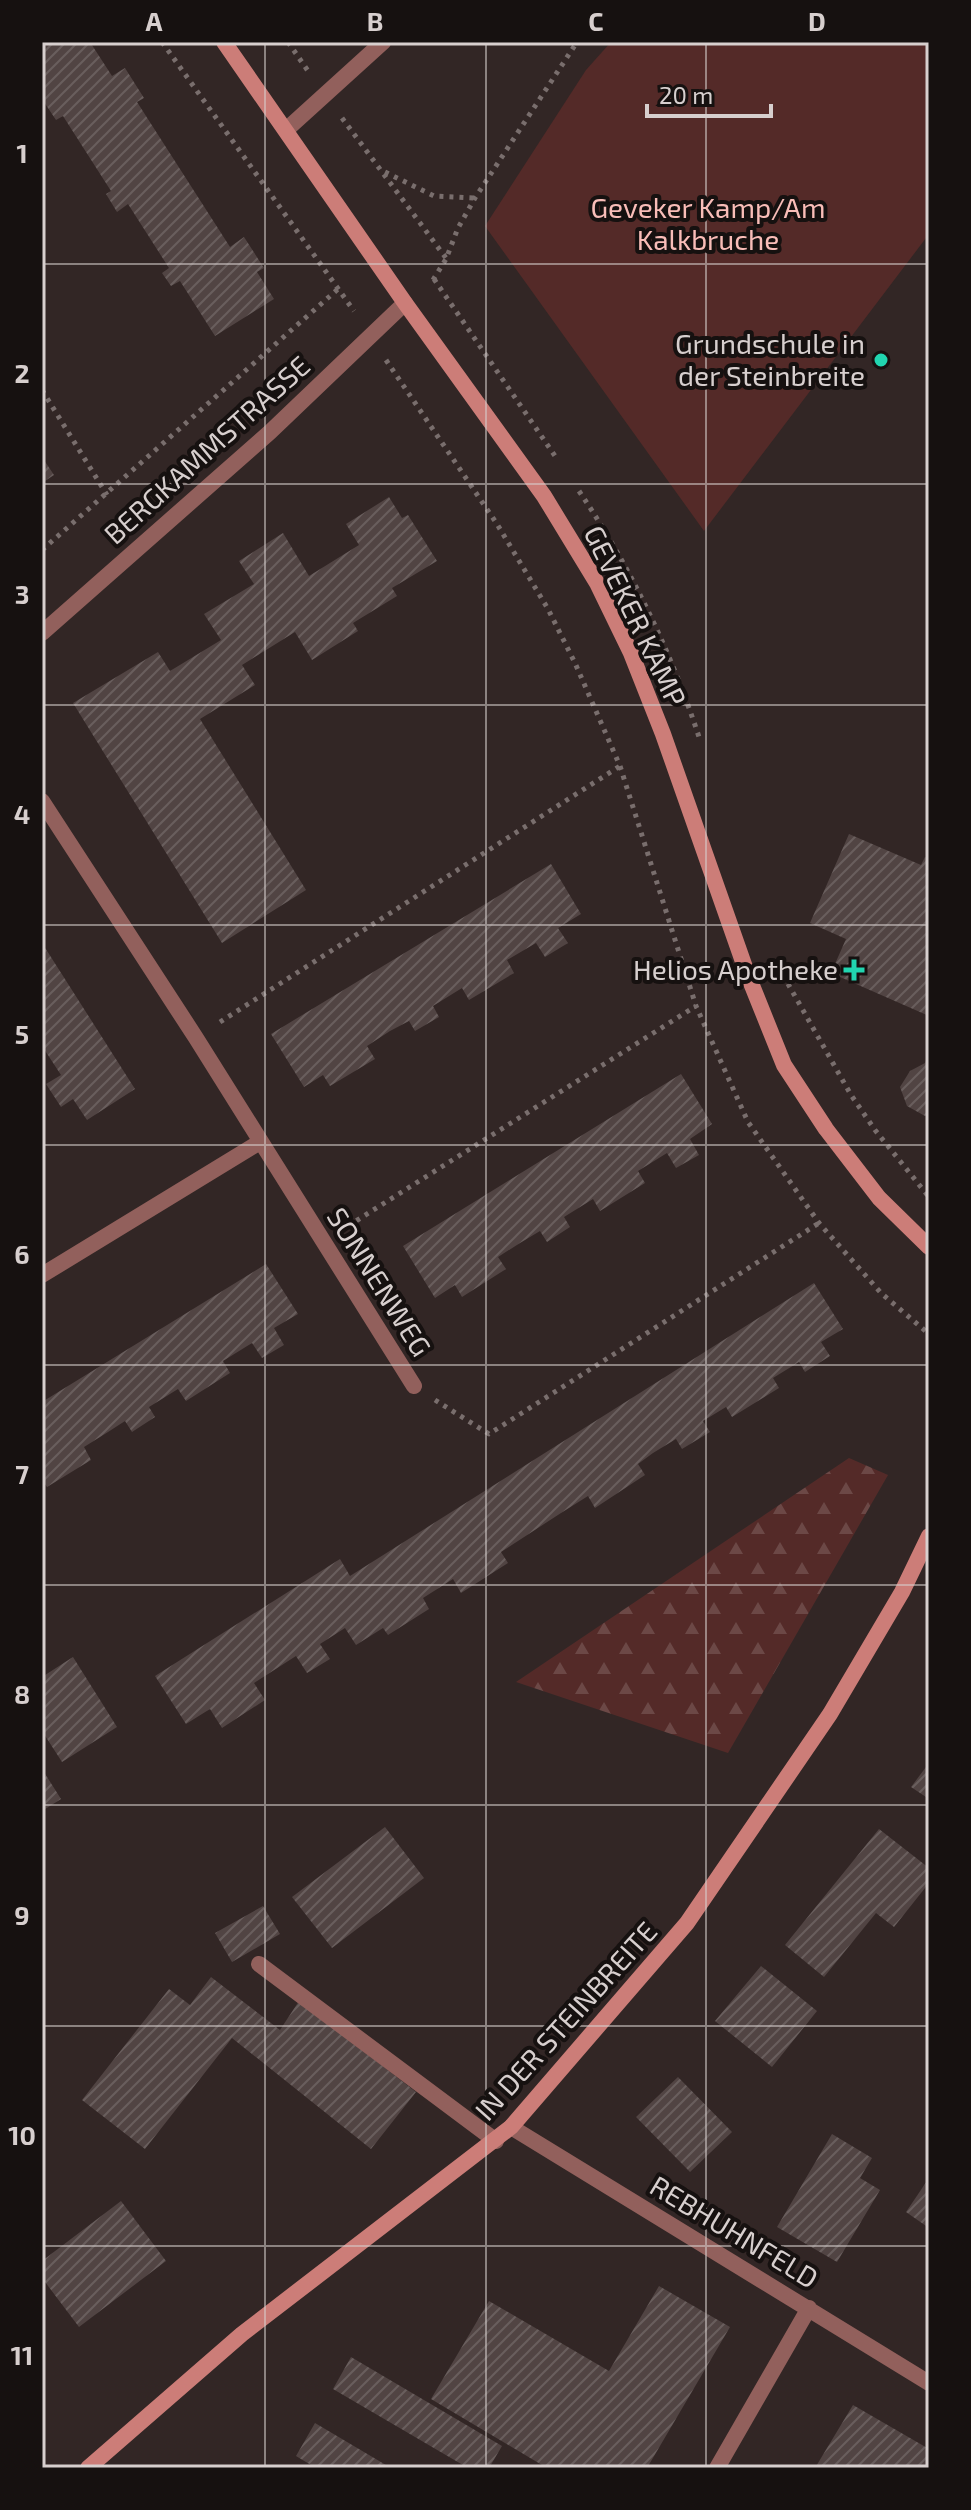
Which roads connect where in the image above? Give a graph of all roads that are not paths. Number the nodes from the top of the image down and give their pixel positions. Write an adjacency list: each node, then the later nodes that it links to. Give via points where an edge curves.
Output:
1 (224, 42): 3 (street, GEVEKER KAMP)
2 (383, 42): 3 (street)
3 (286, 130): 4 (street, GEVEKER KAMP)
4 (405, 303): 5 (street, BERGKAMMSTRASSE, via 270,432); 8 (street, GEVEKER KAMP, via 544,496 597,583 663,734 784,1065 879,1198)
5 (42, 633)
6 (42, 801): 7 (street, SONNENWEG)
7 (260, 1142): 9 (street); 10 (street, SONNENWEG)
8 (929, 1247)
9 (42, 1275)
10 (414, 1386)
11 (929, 1536): 13 (street, IN DER STEINBREITE, via 830,1714 687,1923)
12 (259, 1964): 14 (street)
13 (511, 2127): 14 (street, IN DER STEINBREITE); 15 (street, REBHUHNFELD)
14 (496, 2141): 17 (street, IN DER STEINBREITE, via 242,2334)
15 (809, 2308): 16 (street, REBHUHNFELD); 18 (street)
16 (929, 2383)
17 (88, 2468)
18 (717, 2468)

